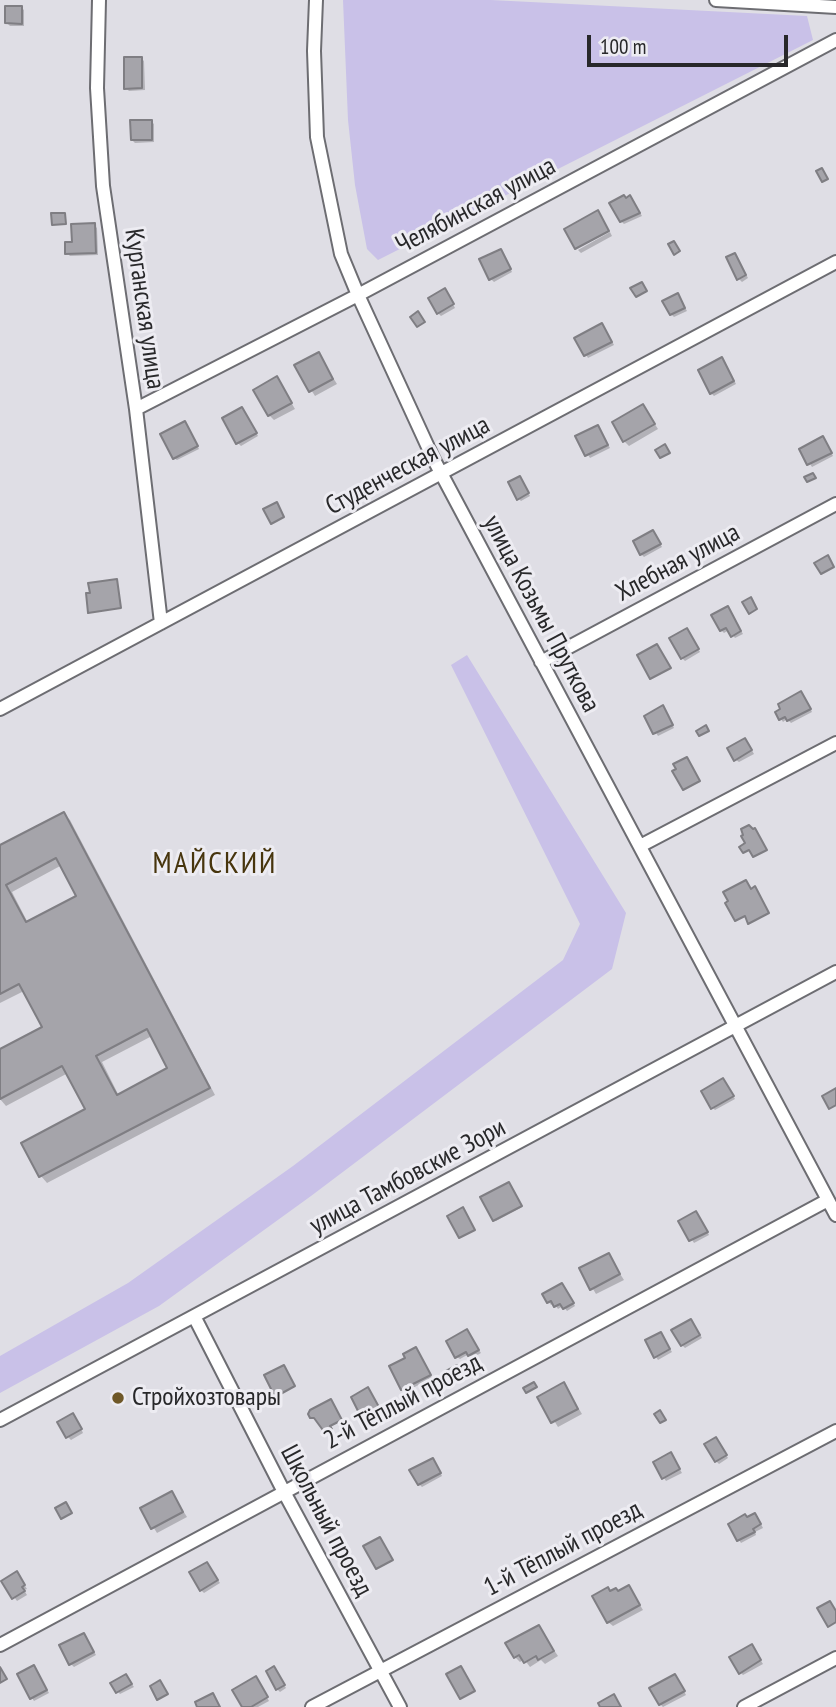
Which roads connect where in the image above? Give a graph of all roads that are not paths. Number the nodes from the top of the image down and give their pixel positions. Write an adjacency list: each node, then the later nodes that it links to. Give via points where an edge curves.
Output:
1 (99, 0): 8 (street, Курганская улица, via 97,88 103,186)
2 (316, 0): 7 (street, улица Козьмы Пруткова, via 317,137 341,254)
3 (716, 0): 4 (street)
4 (836, 7)
5 (836, 40): 7 (street, Челябинская улица)
6 (836, 262): 9 (street, Студенческая улица)
7 (358, 295): 8 (street, Челябинская улица); 9 (street, улица Козьмы Пруткова)
8 (136, 409): 11 (street, Курганская улица)
9 (441, 474): 11 (street, Студенческая улица); 12 (street, улица Козьмы Пруткова)
10 (836, 504): 12 (street, Хлебная улица)
11 (162, 623): 13 (street, Студенческая улица)
12 (541, 662): 15 (street, улица Козьмы Пруткова)
13 (0, 709)
14 (836, 743): 15 (street)
15 (640, 846): 17 (street, улица Козьмы Пруткова)
16 (836, 972): 17 (street, улица Тамбовские Зори)
17 (735, 1026): 18 (street, улица Козьмы Пруткова); 20 (street, улица Тамбовские Зори)
18 (828, 1200): 19 (street, улица Козьмы Пруткова); 23 (street, 2-й Тёплый проезд)
19 (836, 1214)
20 (195, 1318): 21 (street, улица Тамбовские Зори); 23 (street, Школьный проезд)
21 (0, 1420)
22 (836, 1431): 26 (street, 1-й Тёплый проезд)
23 (284, 1492): 24 (street, 2-й Тёплый проезд); 26 (street, Школьный проезд)
24 (0, 1645)
25 (836, 1658): 29 (street)
26 (380, 1671): 27 (street, 1-й Тёплый проезд); 28 (street, Школьный проезд)
27 (312, 1707)
28 (400, 1707)
29 (744, 1707)

